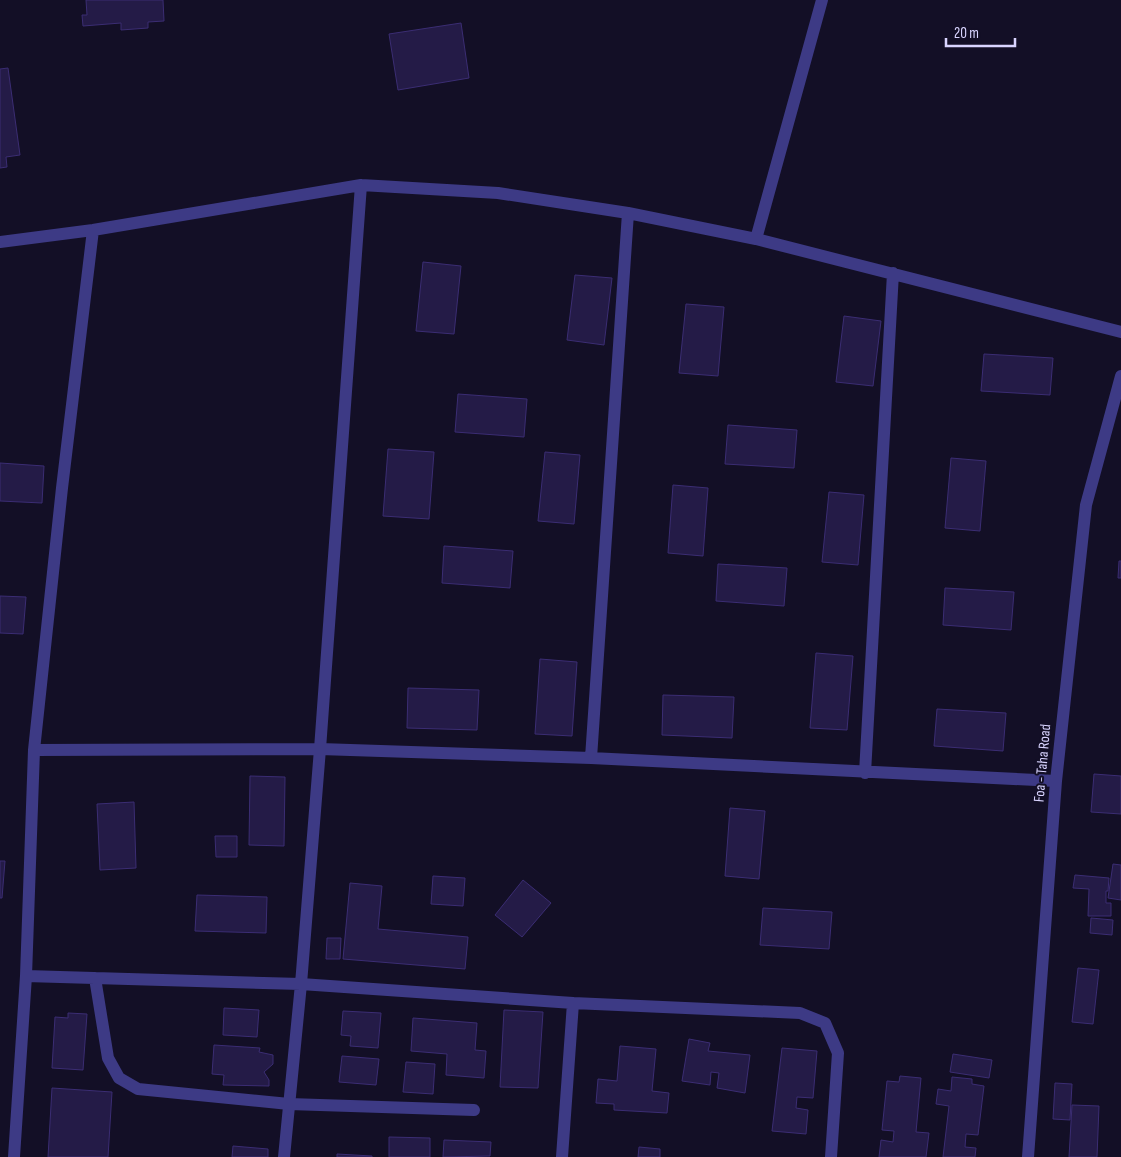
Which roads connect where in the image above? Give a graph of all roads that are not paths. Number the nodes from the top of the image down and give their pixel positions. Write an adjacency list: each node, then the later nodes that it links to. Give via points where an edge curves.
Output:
1 (822, 0): 5 (street)
2 (361, 185): 3 (street, via 498,193); 4 (street); 10 (street)
3 (628, 213): 5 (street); 12 (street)
4 (93, 230): 6 (street); 11 (street)
5 (756, 239): 7 (street)
6 (0, 242)
7 (893, 273): 8 (street); 13 (street)
8 (1121, 332)
9 (1121, 376): 14 (street, Foa - Taha Road, via 1086,504)
10 (320, 749): 11 (street); 12 (street); 17 (street)
11 (34, 750): 15 (street)
12 (591, 758): 13 (street)
13 (865, 773): 14 (street)
14 (1056, 781): 25 (street, Foa - Taha Road)
15 (26, 976): 16 (street); 21 (street)
16 (95, 978): 17 (street); 19 (street, via 108,1058 119,1078 138,1089)
17 (301, 984): 18 (street); 19 (street)
18 (573, 1003): 23 (street); 24 (street, via 800,1013 825,1023 838,1053)
19 (289, 1104): 20 (street); 22 (street)
20 (474, 1110)
21 (14, 1157)
22 (284, 1157)
23 (562, 1157)
24 (831, 1157)
25 (1028, 1157)

